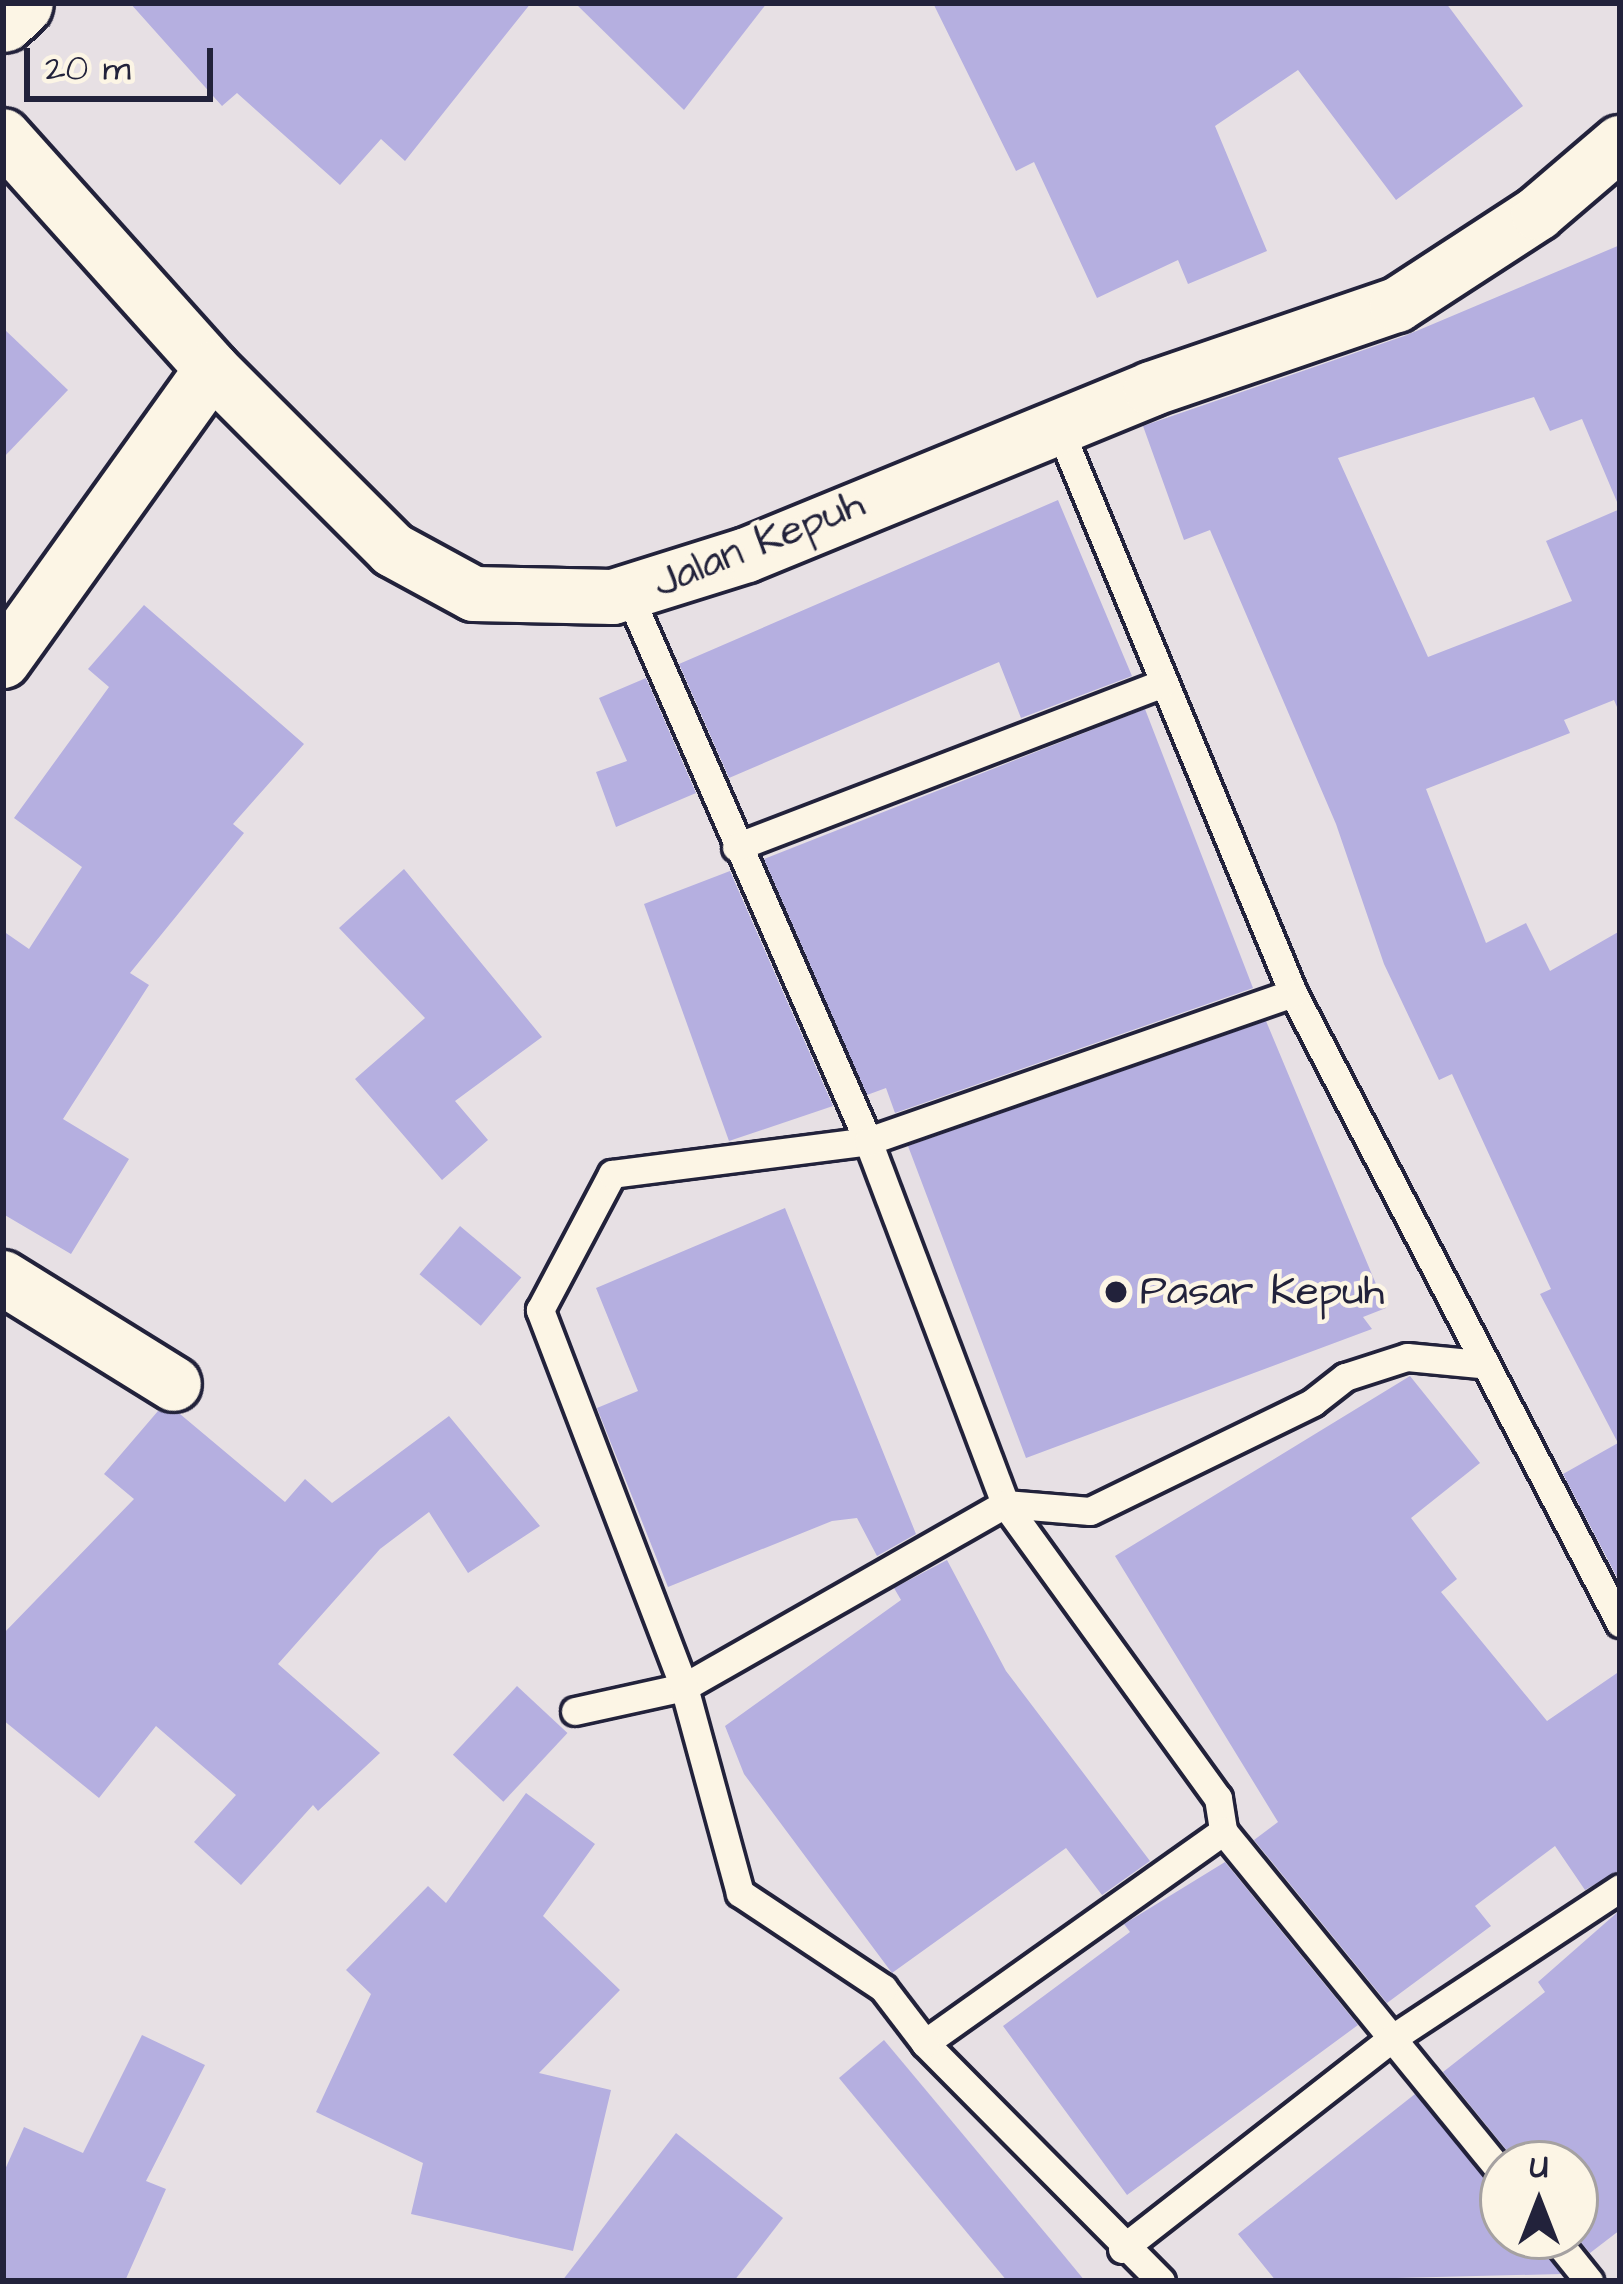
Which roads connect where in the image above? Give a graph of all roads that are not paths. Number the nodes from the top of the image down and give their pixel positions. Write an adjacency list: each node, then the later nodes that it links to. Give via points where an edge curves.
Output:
1 (20, 3): 2 (main road)
2 (3, 19)
3 (3, 136): 5 (street, Jalan Kepuh)
4 (1620, 142): 6 (street, Jalan Kepuh, via 1538,213 1397,305)
5 (212, 370): 7 (street, Jalan Kepuh, via 392,550 474,594); 8 (street)
6 (1058, 426): 7 (street, Jalan Kepuh); 9 (lane)
7 (621, 597): 10 (lane)
8 (3, 661)
9 (1163, 682): 10 (lane); 11 (lane)
10 (736, 847): 12 (lane)
11 (1293, 993): 12 (lane); 14 (lane)
12 (868, 1141): 16 (lane); 18 (lane, via 612,1174 539,1310)
13 (3, 1278): 15 (street)
14 (1480, 1364): 16 (lane, via 1407,1357 1345,1377 1313,1402 1090,1511); 17 (lane)
15 (174, 1384)
16 (1005, 1504): 18 (lane); 20 (lane, via 1218,1798)
17 (1620, 1623)
18 (684, 1687): 19 (lane); 23 (lane, via 740,1893 883,1988)
19 (585, 1708)
20 (1223, 1831): 22 (lane); 23 (lane)
21 (1620, 1888): 22 (lane)
22 (1391, 2039): 24 (lane); 25 (lane)
23 (925, 2043): 25 (lane)
24 (1479, 2145)
25 (1122, 2249): 26 (lane)
26 (1160, 2281)

